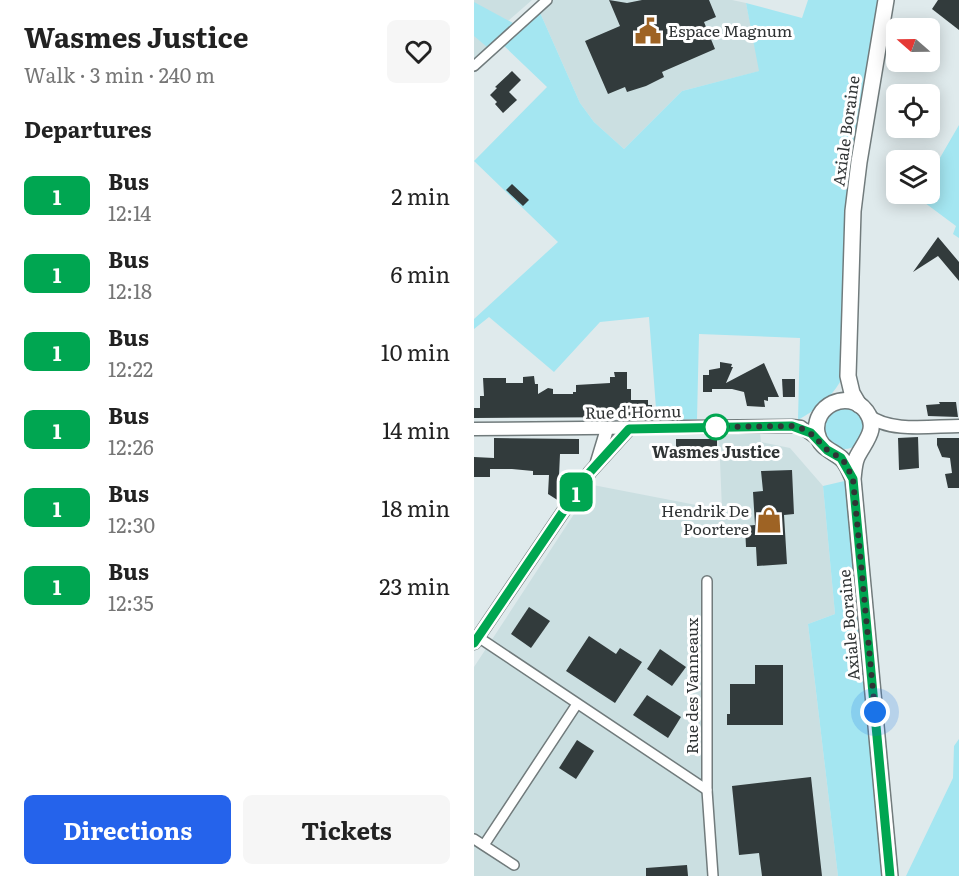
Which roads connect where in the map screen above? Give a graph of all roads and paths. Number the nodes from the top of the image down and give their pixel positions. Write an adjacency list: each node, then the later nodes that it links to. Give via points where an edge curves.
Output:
1 (547, 0): 3 (street)
2 (886, 0): 4 (main road, Axiale Boraine, via 853,211)
3 (474, 66)
4 (848, 376): 5 (main road); 6 (main road, Axiale Boraine, via 852,393)
5 (827, 407): 6 (main road, via 841,400); 7 (street, via 816,417); 13 (main road, via 816,425)
6 (864, 410): 8 (street, via 875,421); 14 (main road, Axiale Boraine, via 871,422)
7 (792, 426): 12 (street, Rue d'Hornu); 13 (street)
8 (890, 426): 9 (street); 14 (street, via 874,433)
9 (959, 426)
10 (474, 429): 11 (street, Rue d'Hornu)
11 (607, 429): 12 (street, Rue d'Hornu); 16 (street)
12 (629, 429): 16 (street)
13 (819, 440): 15 (main road)
14 (866, 444): 15 (main road, via 847,455); 17 (main road, Axiale Boraine, via 854,465)
15 (832, 453): 17 (main road, via 841,458)
16 (596, 466): 19 (street)
17 (853, 479): 26 (main road, Axiale Boraine)
18 (707, 581): 21 (street, Rue des Vanneaux)
19 (476, 640): 20 (street, Rue des Vanneaux)
20 (577, 704): 21 (street, Rue des Vanneaux); 23 (street)
21 (707, 790): 25 (street, Rue des Vanneaux)
22 (474, 839): 23 (street)
23 (484, 845): 24 (street)
24 (514, 865)
25 (712, 876)
26 (890, 876)

